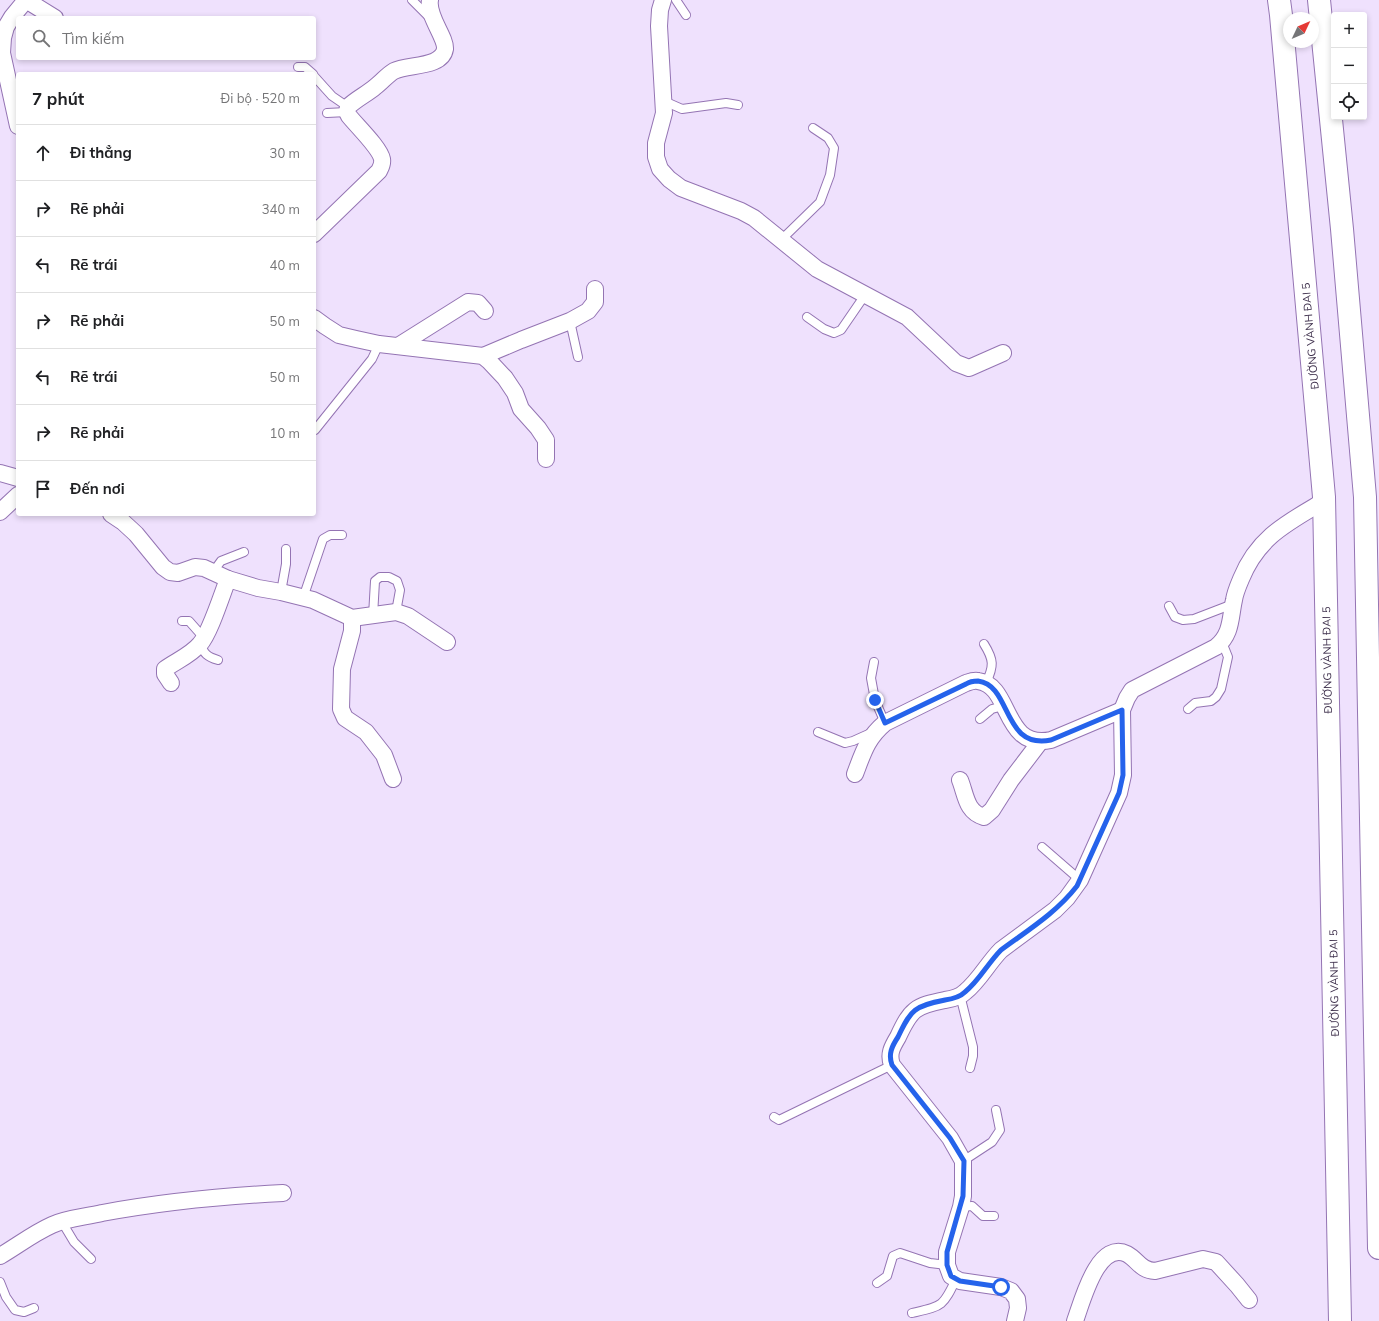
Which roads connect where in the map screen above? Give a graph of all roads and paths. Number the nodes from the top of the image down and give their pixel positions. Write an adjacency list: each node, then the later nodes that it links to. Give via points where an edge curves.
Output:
1 (26, 0): 9 (street); 14 (street, via 9,22 2,38 2,53)
2 (412, 0): 10 (lane)
3 (430, 0): 10 (street)
4 (663, 0): 15 (street, via 659,26)
5 (676, 0): 8 (lane)
6 (1279, 0): 40 (main road, ĐƯỜNG VÀNH ĐAI 5)
7 (1319, 0): 38 (main road)
8 (686, 15)
9 (53, 16)
10 (436, 23): 18 (street, via 445,47 444,55 431,63 401,68 393,72)
11 (298, 67): 12 (lane, via 305,67)
12 (310, 72)
13 (316, 78): 18 (lane)
14 (13, 82): 17 (street)
15 (664, 101): 16 (lane, via 682,109 726,103); 22 (street, via 664,113 656,143 656,157 660,169 681,188 741,211)
16 (738, 105)
17 (16, 108)
18 (347, 109): 19 (lane); 21 (street, via 349,116 378,151 382,164 379,171)
19 (327, 113)
20 (813, 128): 22 (lane, via 828,138 834,148 830,175 820,202)
21 (316, 232)
22 (781, 240): 24 (street, via 817,269)
23 (595, 289): 28 (street, via 595,302 588,311)
24 (865, 295): 26 (lane, via 841,330 834,333); 31 (street, via 907,317 956,363 969,368)
25 (485, 311): 30 (street, via 478,303 468,302)
26 (807, 317)
27 (316, 319): 29 (street, via 339,335)
28 (570, 321): 32 (street); 33 (lane)
29 (379, 344): 30 (street); 34 (lane, via 372,359)
30 (398, 346): 32 (street)
31 (1003, 353)
32 (483, 356): 35 (street, via 505,378 515,393 521,409 546,440)
33 (578, 357)
34 (316, 429)
35 (546, 459)
36 (0, 473): 37 (street)
37 (16, 477)
38 (1372, 492): 86 (main road)
39 (16, 497): 41 (street)
40 (1324, 501): 50 (street, via 1278,529 1264,542 1241,578); 98 (main road, ĐƯỜNG VÀNH ĐAI 5)
41 (0, 512)
42 (114, 516): 46 (street, via 136,534 170,572 178,573 194,567)
43 (342, 535): 49 (lane, via 330,535 323,539)
44 (286, 549): 48 (lane)
45 (244, 552): 46 (lane, via 221,561)
46 (213, 572): 47 (street)
47 (228, 579): 48 (street); 56 (street)
48 (281, 592): 49 (street)
49 (303, 598): 54 (street)
50 (1233, 604): 51 (lane, via 1194,619 1183,620 1175,617); 58 (street, via 1230,627)
51 (1170, 606)
52 (396, 612): 53 (street); 53 (lane, via 400,590 397,581 380,576 375,581); 57 (street, via 408,616)
53 (373, 616): 54 (street)
54 (352, 618): 72 (street, via 352,631 342,669 341,708 345,718 366,732 384,755)
55 (182, 621): 56 (lane, via 189,621)
56 (203, 641): 60 (lane, via 202,650 209,657); 62 (street, via 165,669)
57 (447, 642)
58 (1222, 642): 65 (lane, via 1228,657 1221,689 1211,702 1195,703); 66 (street, via 1132,690)
59 (984, 644): 63 (lane, via 991,655 992,670)
60 (218, 660)
61 (874, 662): 68 (lane, via 871,678)
62 (171, 683)
63 (986, 683): 64 (street, via 994,690); 68 (street, via 976,681 966,684)
64 (1003, 706): 67 (lane, via 992,709); 70 (street, via 1019,732 1029,739)
65 (1188, 709)
66 (1122, 710): 70 (street, via 1051,740); 75 (street, via 1123,775 1119,793)
67 (980, 719)
68 (880, 727): 69 (lane, via 844,743); 71 (street, via 869,740)
69 (818, 732)
70 (1040, 742): 73 (street, via 992,810 984,817 977,815 968,805)
71 (855, 774)
72 (393, 779)
73 (960, 780)
74 (1042, 847): 75 (lane)
75 (1080, 880): 76 (street, via 1059,906 1001,950 972,986)
76 (960, 995): 77 (street, via 926,1004 906,1019 891,1050); 78 (lane, via 973,1047)
77 (892, 1065): 80 (lane, via 780,1120); 81 (street, via 950,1138)
78 (970, 1068)
79 (996, 1110): 81 (lane, via 1000,1130 992,1142)
80 (774, 1117)
81 (964, 1161): 83 (street)
82 (283, 1193): 85 (street, via 241,1195 138,1207)
83 (961, 1207): 84 (lane, via 972,1206 983,1216); 89 (street, via 947,1252)
84 (994, 1216)
85 (62, 1222): 87 (street); 88 (lane, via 74,1242)
86 (1379, 1248)
87 (0, 1256)
88 (91, 1259)
89 (947, 1265): 90 (street, via 951,1276); 92 (lane, via 930,1263 900,1253 893,1256 887,1276)
90 (956, 1279): 95 (lane, via 948,1297 939,1306); 96 (street, via 1011,1291 1017,1299)
91 (0, 1282): 94 (lane, via 15,1310 24,1312)
92 (877, 1283)
93 (1249, 1300): 97 (street, via 1216,1262 1203,1259 1155,1271 1140,1266 1128,1255 1120,1252 1111,1253 1102,1259 1095,1269)
94 (34, 1308)
95 (912, 1312)
96 (1015, 1321)
97 (1075, 1321)
98 (1340, 1321)

